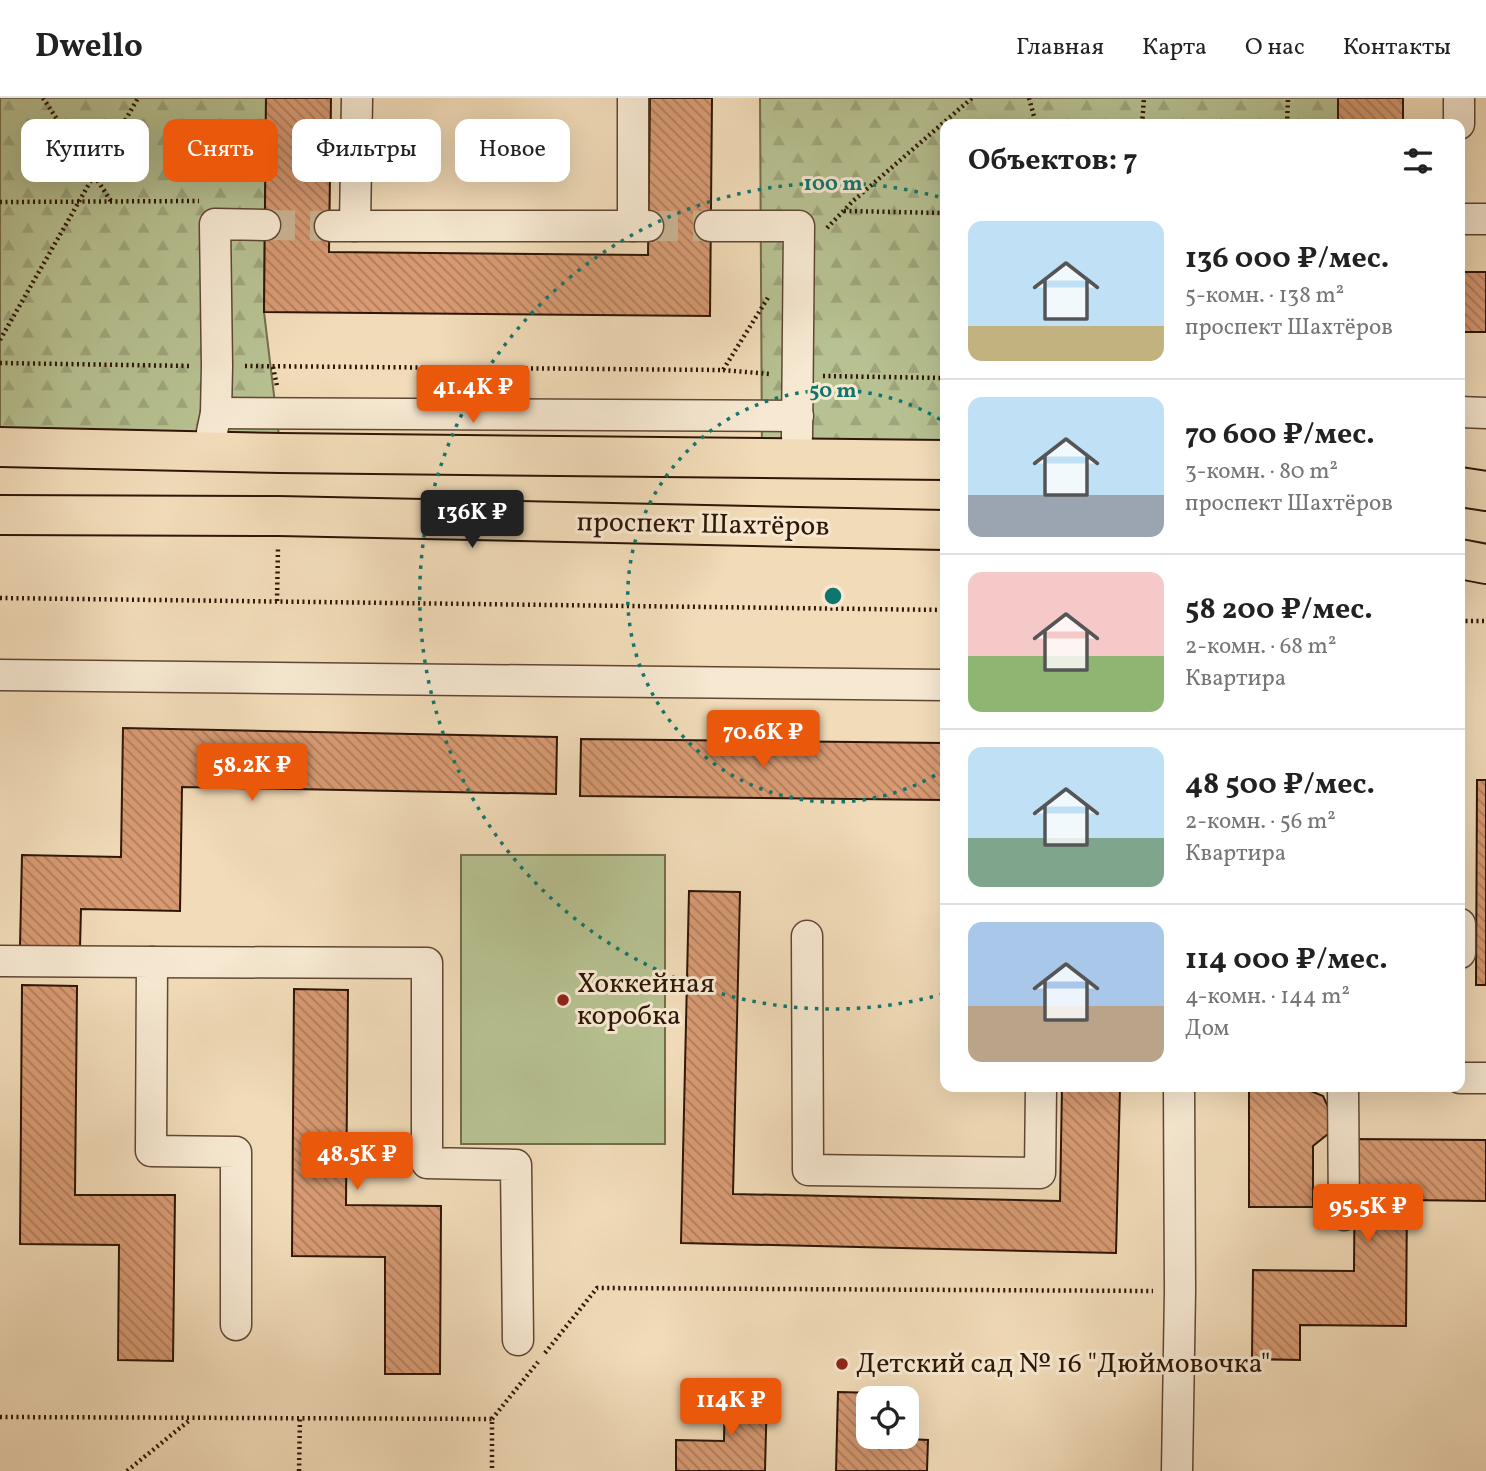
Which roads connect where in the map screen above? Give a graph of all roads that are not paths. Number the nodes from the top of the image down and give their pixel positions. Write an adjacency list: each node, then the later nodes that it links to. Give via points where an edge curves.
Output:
1 (357, 98): 2 (lane, via 342,226 641,226)
2 (633, 98)
3 (1459, 98): 4 (lane)
4 (1459, 119)
5 (1465, 219): 6 (lane)
6 (1486, 219)
7 (265, 225): 10 (lane, via 215,224)
8 (710, 226): 12 (lane, via 799,226)
9 (1465, 412): 11 (lane)
10 (216, 413): 12 (lane); 14 (lane)
11 (1486, 413)
12 (798, 416): 15 (lane)
13 (0, 447): 14 (main road)
14 (207, 451): 15 (main road)
15 (797, 458): 16 (main road)
16 (940, 460)
17 (1465, 488): 18 (main road)
18 (1486, 491)
19 (0, 515): 20 (main road, проспект Шахтёров)
20 (940, 530)
21 (1465, 560): 22 (main road)
22 (1486, 564)
23 (0, 675): 24 (lane)
24 (940, 685)
25 (807, 936): 30 (lane, via 808,1170 1040,1173)
26 (0, 961): 27 (lane)
27 (152, 962): 34 (lane, via 151,1151 236,1152); 35 (lane, via 427,963 427,1163 516,1165)
28 (1465, 1078): 29 (lane)
29 (1486, 1078)
30 (1041, 1092)
31 (1179, 1092): 36 (lane)
32 (1343, 1092): 33 (lane)
33 (1344, 1215)
34 (236, 1325)
35 (517, 1340)
36 (1177, 1471)

